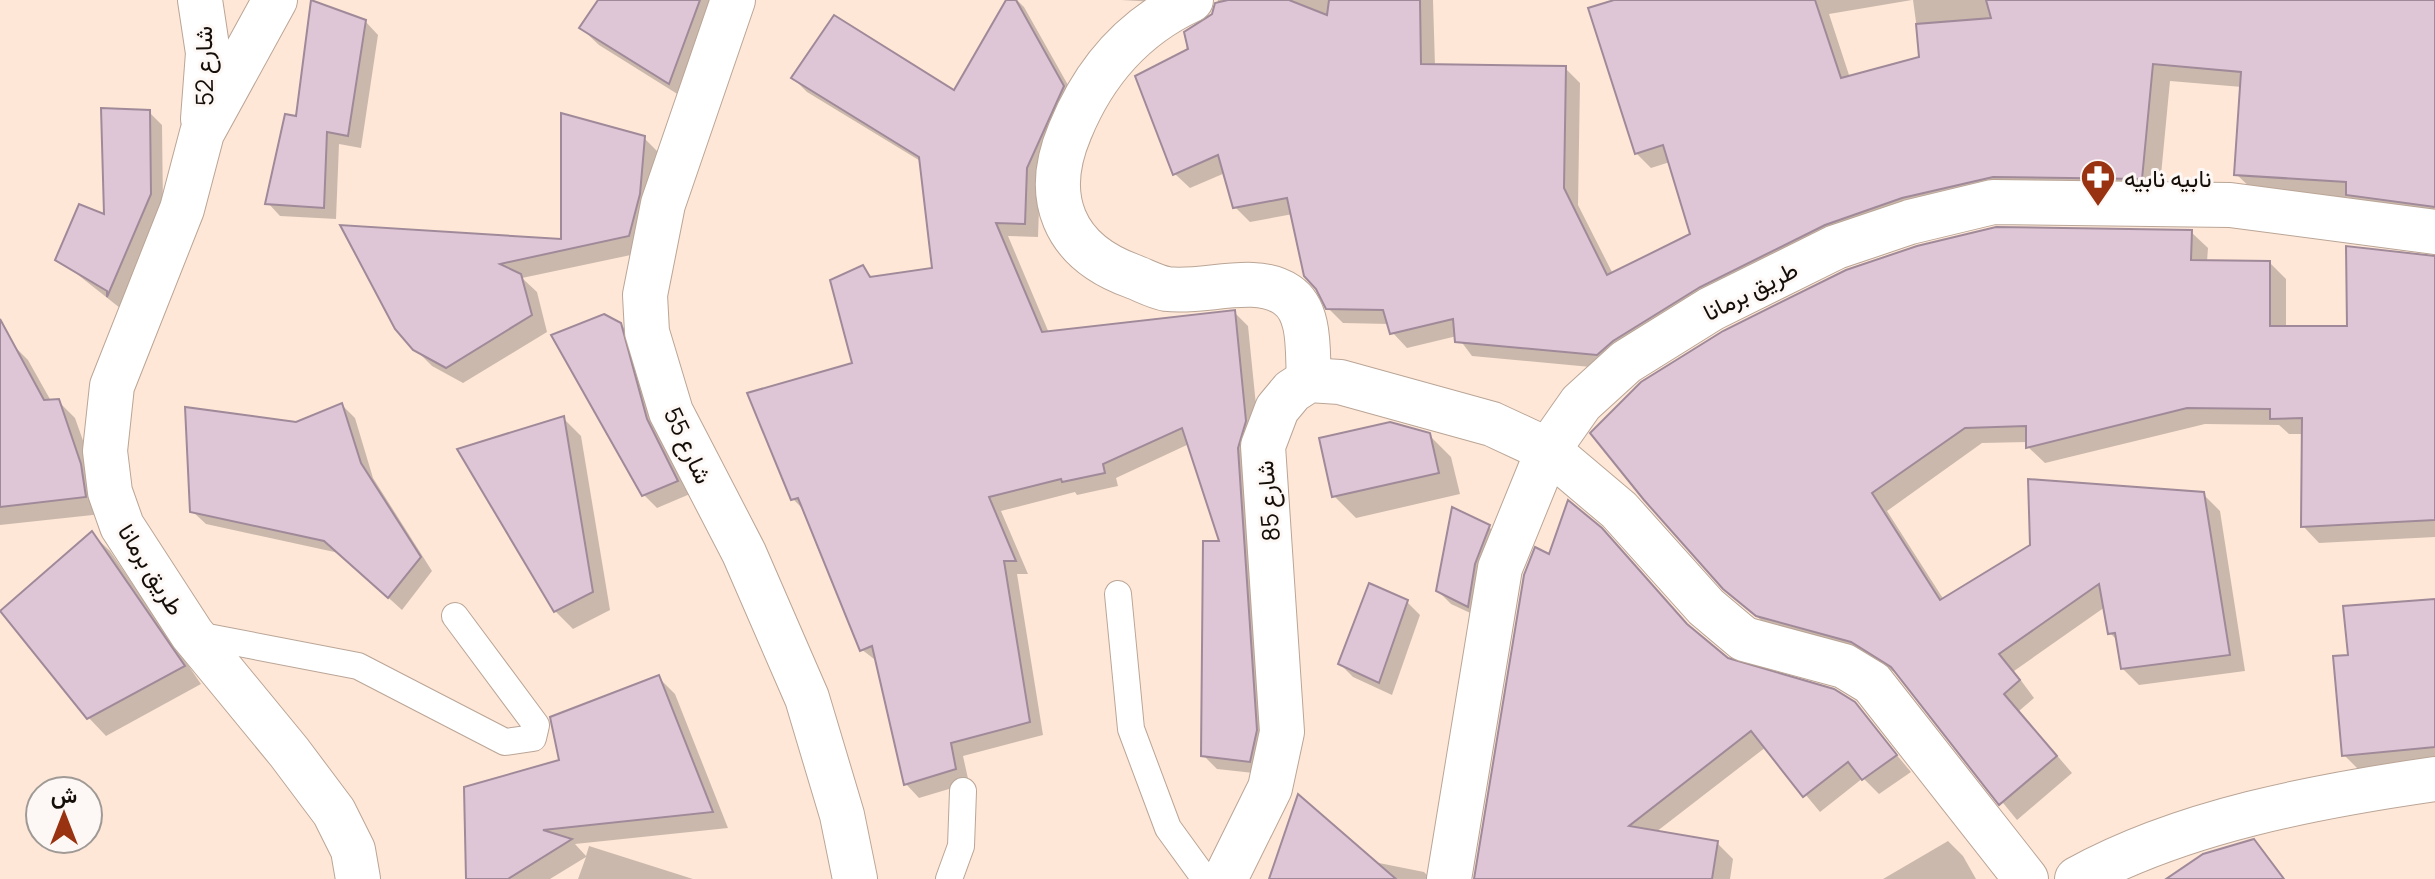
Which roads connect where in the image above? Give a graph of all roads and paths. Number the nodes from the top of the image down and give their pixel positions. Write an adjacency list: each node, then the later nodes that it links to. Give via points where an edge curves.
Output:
1 (200, 0): 5 (street, شارع 52, via 208,53)
2 (275, 0): 5 (street, طريق برمانا)
3 (733, 0): 15 (street, شارع 55, via 663,204 645,295 647,332 671,412 744,553 807,698)
4 (1191, 0): 7 (street, via 1117,50 1061,151 1056,184 1060,210 1072,234 1122,273 1166,289 1269,286 1289,296 1305,318)
5 (202, 133): 11 (street, طريق برمانا, via 182,209 112,386 105,451 110,492 122,526)
6 (2435, 232): 8 (street, طريق برمانا, via 2230,205 1993,202 1836,247 1711,309 1626,362 1581,403)
7 (1309, 380): 8 (street, via 1340,382 1455,411); 18 (street, شارع 85, via 1277,409 1263,446 1282,732 1270,788)
8 (1548, 450): 19 (street, طريق برمانا, via 1500,568); 20 (street, via 1619,510 1706,607 1744,639 1844,666 1872,683)
9 (1118, 594): 17 (lane, via 1131,729 1168,828)
10 (455, 616): 11 (lane, via 536,725 533,738 505,742 358,666)
11 (192, 634): 14 (street, طريق برمانا, via 334,812 353,850)
12 (2435, 779): 21 (street, via 2248,815 2145,849)
13 (963, 791): 16 (lane, via 961,846)
14 (358, 879)
15 (855, 879)
16 (949, 879)
17 (1205, 879)
18 (1225, 879)
19 (1449, 879)
20 (2026, 879)
21 (2077, 879)

